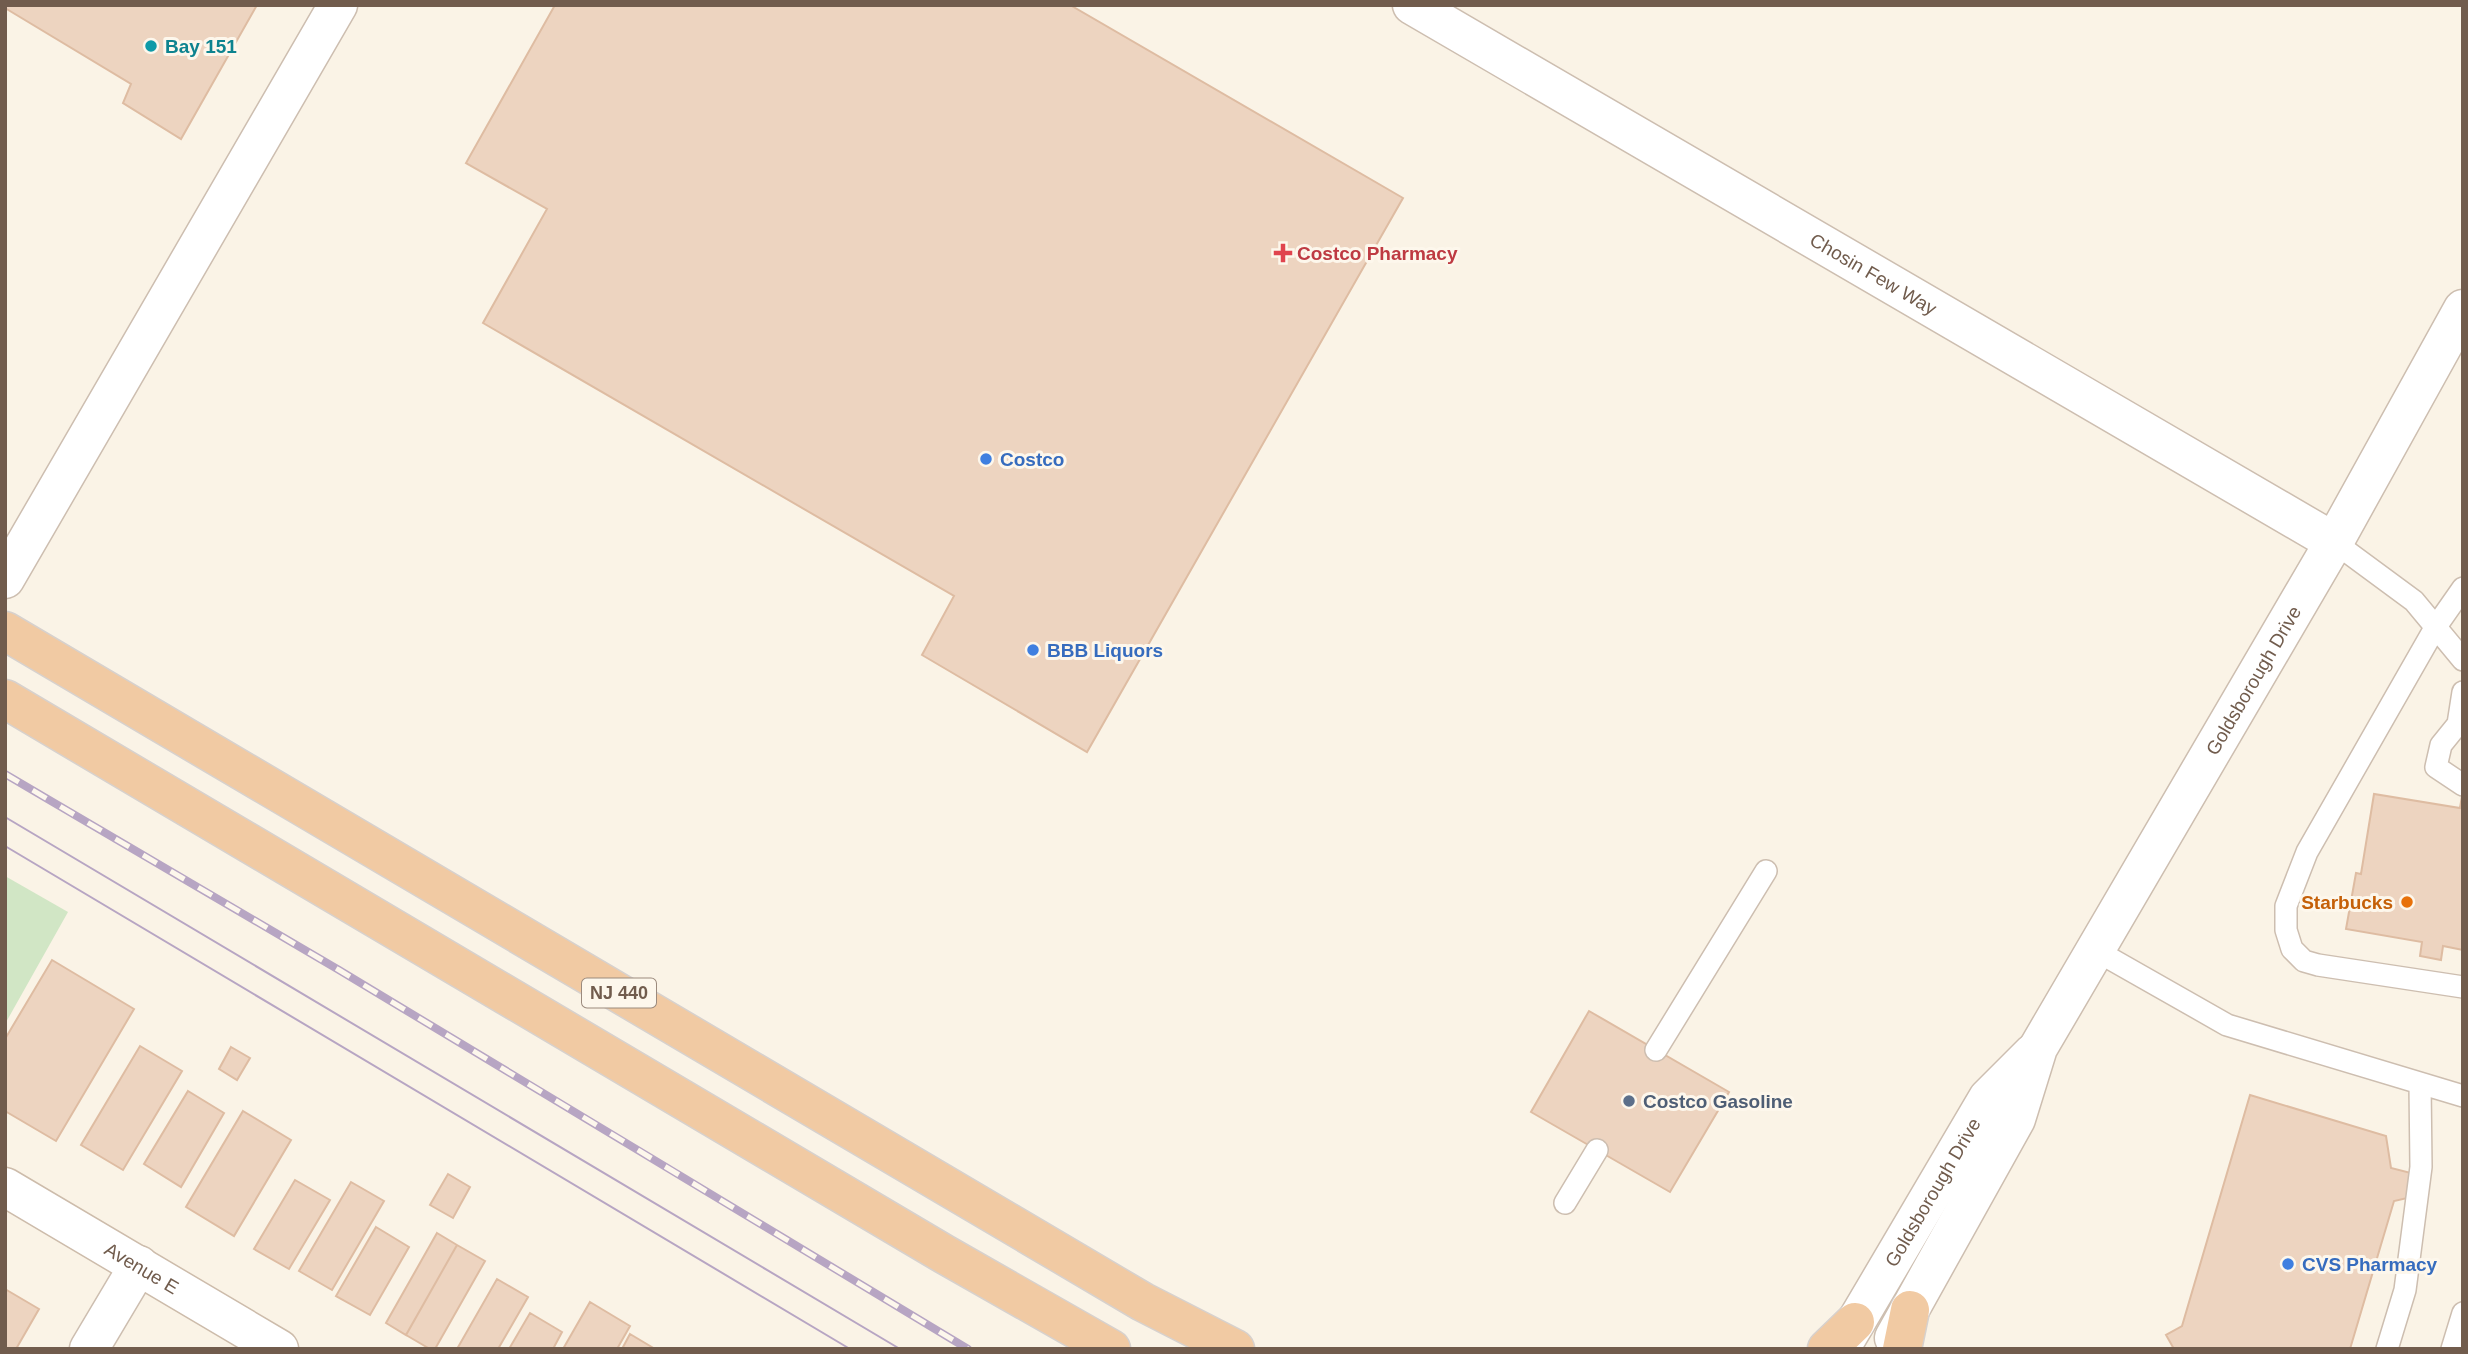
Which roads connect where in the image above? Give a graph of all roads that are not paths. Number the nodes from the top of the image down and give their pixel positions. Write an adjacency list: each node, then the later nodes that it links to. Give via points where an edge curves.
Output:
1 (338, 5): 5 (street)
2 (1412, 5): 4 (street, Chosin Few Way)
3 (2457, 329): 4 (street, Goldsborough Drive)
4 (2334, 542): 7 (lane, via 2414,601); 14 (street, Goldsborough Drive)
5 (5, 579)
6 (2463, 588): 7 (lane)
7 (2435, 628): 9 (lane); 15 (lane, via 2307,852 2287,906 2286,930 2292,949 2304,961)
8 (5, 631): 30 (highway, NJ 440, via 1143,1302)
9 (2463, 660)
10 (2463, 692): 12 (lane, via 2458,723 2441,744 2436,766)
11 (5, 699): 29 (highway, NJ 440)
12 (2463, 785)
13 (1766, 871): 17 (lane)
14 (2095, 950): 16 (street, Goldsborough Drive); 18 (lane, via 2227,1025)
15 (2463, 987)
16 (2038, 1048): 24 (street, Goldsborough Drive, via 2016,1119); 26 (street, Goldsborough Drive, via 1988,1098)
17 (1656, 1050)
18 (2420, 1084): 19 (lane); 34 (lane, via 2421,1167 2405,1290)
19 (2463, 1096)
20 (1597, 1150): 22 (lane)
21 (5, 1186): 23 (street, Avenue E)
22 (1565, 1203)
23 (139, 1265): 27 (street); 28 (street, Avenue E)
24 (1910, 1310): 32 (street, Goldsborough Drive); 33 (highway)
25 (2463, 1313): 35 (lane)
26 (1848, 1335): 31 (highway)
27 (89, 1349)
28 (279, 1349)
29 (1111, 1349)
30 (1235, 1349)
31 (1827, 1349)
32 (1889, 1349)
33 (1902, 1349)
34 (2387, 1349)
35 (2452, 1349)

